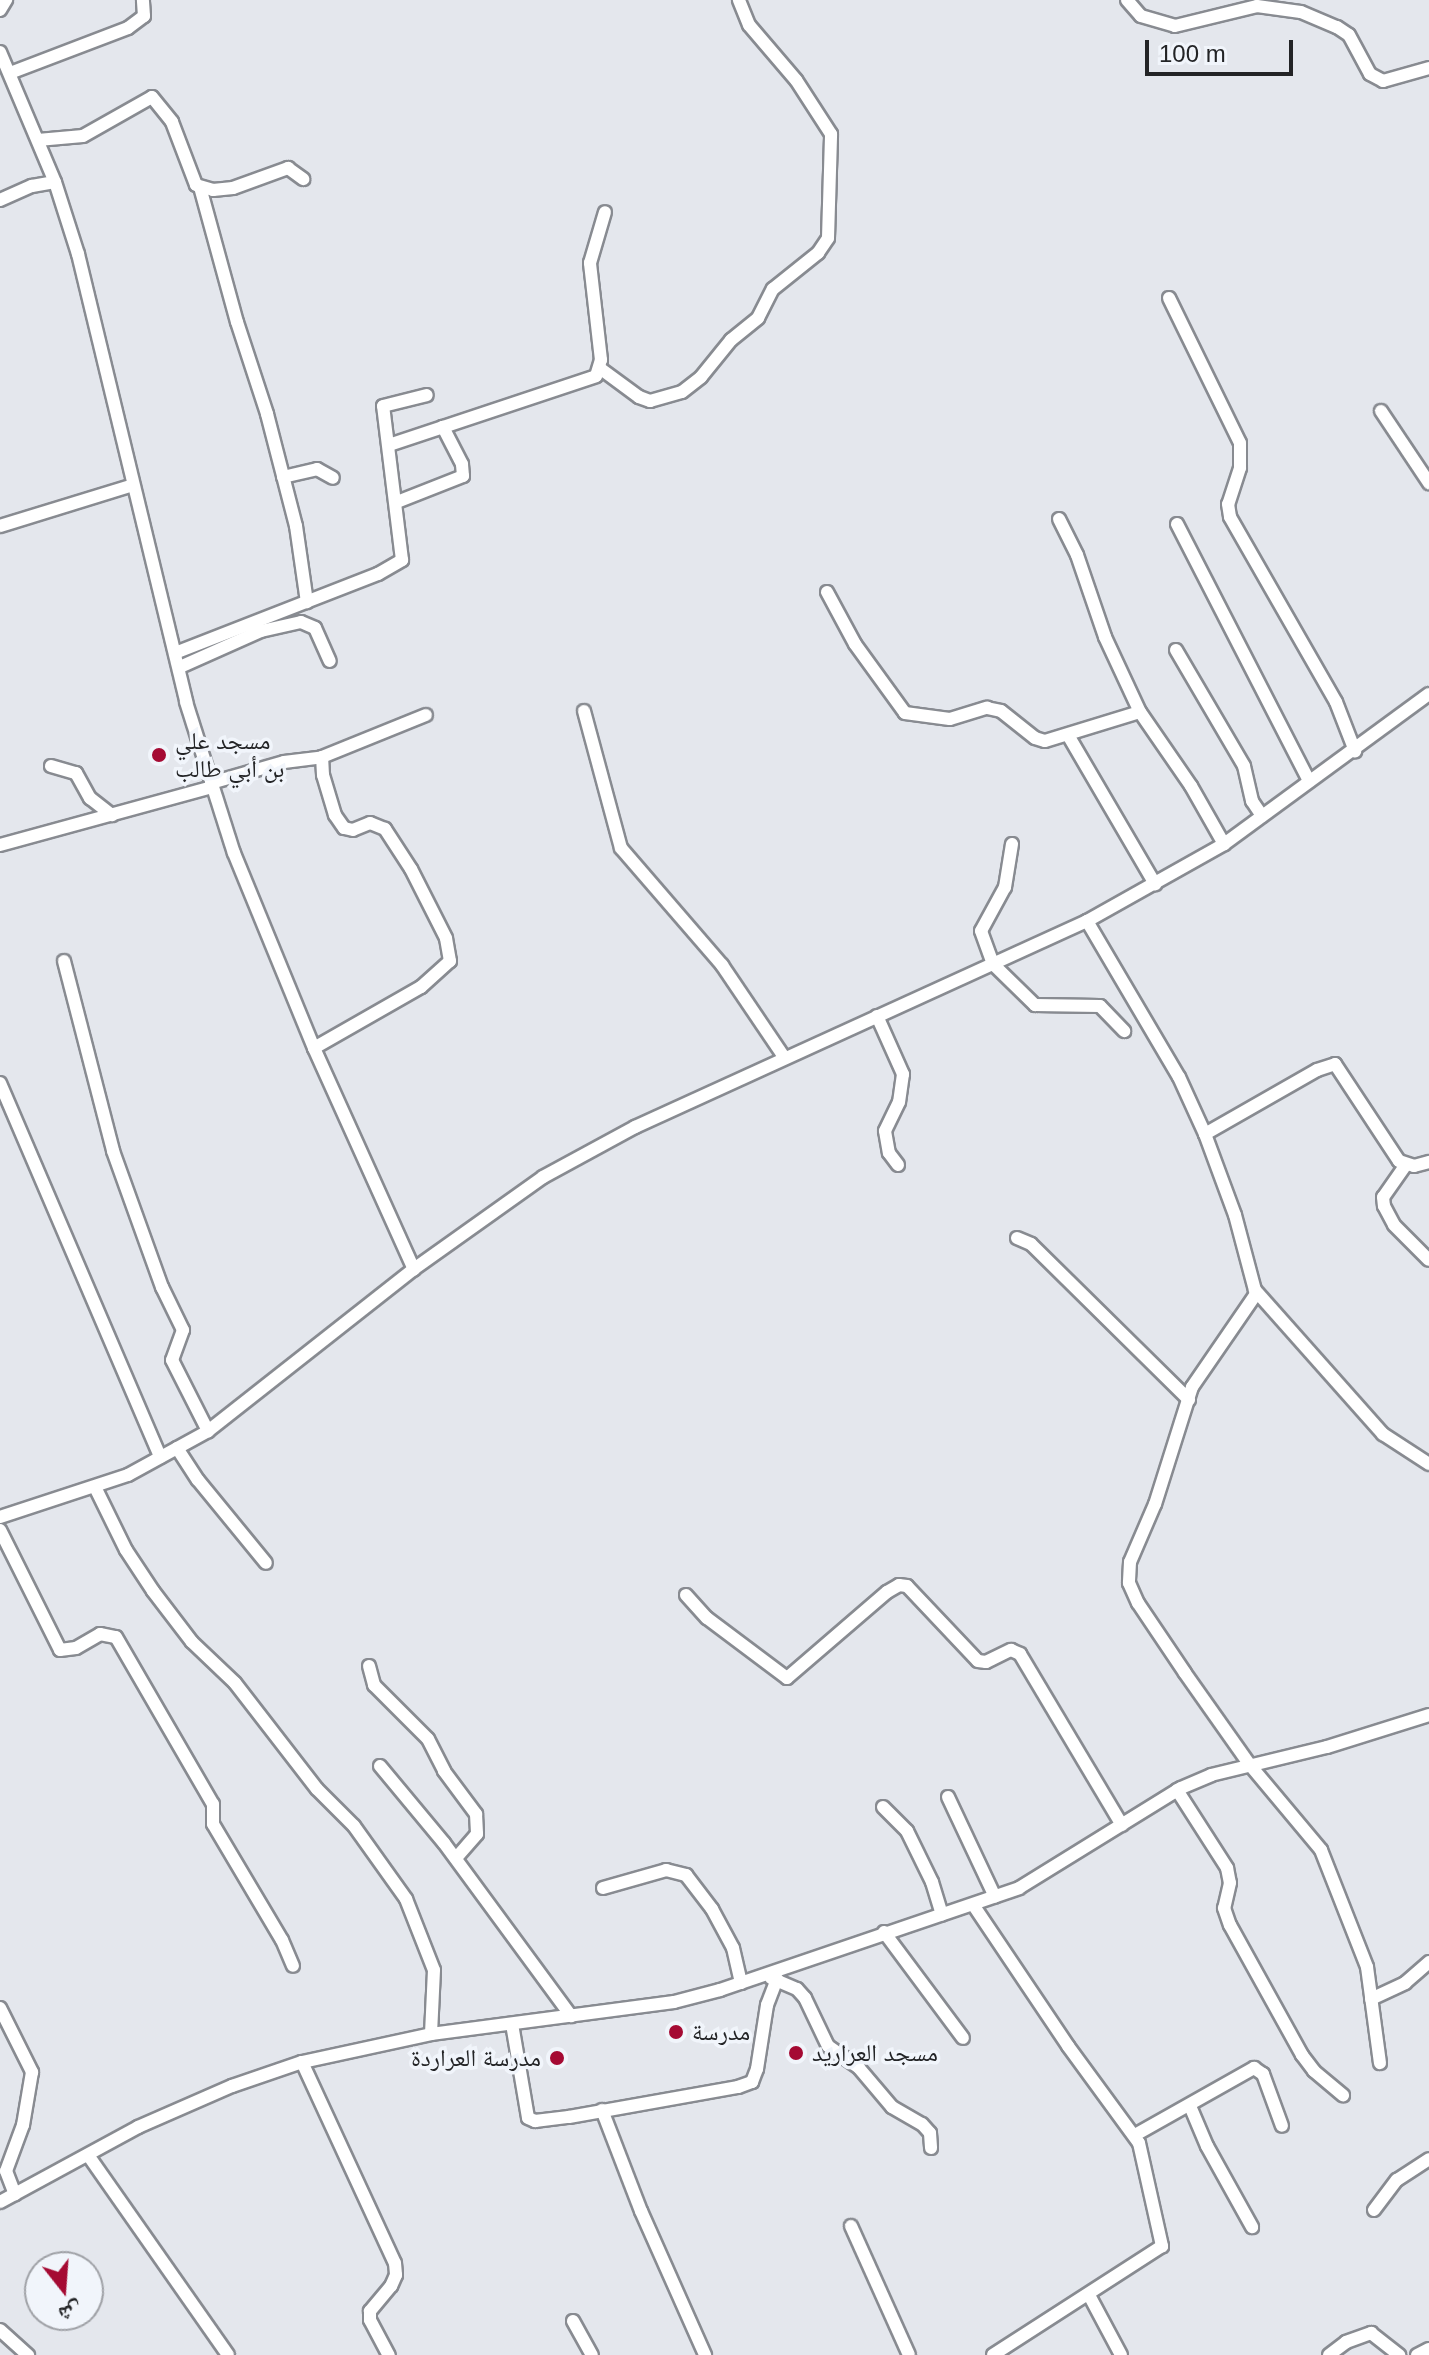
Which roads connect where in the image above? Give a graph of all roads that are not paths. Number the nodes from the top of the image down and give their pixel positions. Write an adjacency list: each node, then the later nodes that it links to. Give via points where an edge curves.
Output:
1 (6, 0): 5 (street)
2 (143, 0): 8 (street, via 144,16 128,28)
3 (739, 0): 16 (street, via 749,25 796,80 831,134 828,238 818,253 776,285 758,318 682,392 650,401)
4 (1127, 0): 7 (street, via 1141,16 1175,26 1257,6 1301,12 1349,35 1370,74 1383,81)
5 (0, 10)
6 (0, 52): 8 (street)
7 (1429, 68)
8 (10, 73): 9 (street)
9 (38, 140): 11 (street); 12 (street, via 83,136 152,97 172,122 191,177)
10 (303, 179): 12 (street, via 288,168 233,188)
11 (55, 182): 13 (street); 24 (street, via 90,298)
12 (200, 187): 21 (street)
13 (0, 200)
14 (605, 212): 16 (street, via 590,263)
15 (1169, 298): 40 (street, via 1240,443 1230,517 1336,702)
16 (601, 369): 19 (street, via 580,383)
17 (427, 395): 20 (street, via 384,405)
18 (1381, 411): 23 (street)
19 (443, 427): 20 (street); 25 (street, via 463,476)
20 (389, 445): 25 (street)
21 (283, 477): 22 (street, via 317,469); 30 (street)
22 (333, 478)
23 (1429, 483)
24 (133, 485): 28 (street); 32 (street)
25 (397, 502): 30 (street, via 402,560)
26 (1059, 519): 37 (street)
27 (1177, 524): 43 (street)
28 (0, 526)
29 (827, 592): 39 (street, via 855,644 905,713 950,719 987,708 1011,716 1035,738)
30 (307, 602): 32 (street)
31 (1176, 650): 46 (street, via 1244,766 1252,801)
32 (175, 653): 34 (street)
33 (330, 661): 34 (street, via 315,628 301,622 261,631)
34 (180, 667): 44 (street)
35 (1429, 694): 40 (street)
36 (584, 711): 57 (street, via 621,848 722,965)
37 (1140, 712): 39 (street); 48 (street)
38 (426, 715): 41 (street)
39 (1068, 735): 50 (street)
40 (1355, 751): 43 (street)
41 (322, 757): 44 (street, via 274,764); 56 (street, via 335,815 344,828 370,823 385,829 446,938 450,961 421,987)
42 (51, 766): 45 (street, via 76,773 93,802)
43 (1309, 781): 46 (street)
44 (212, 785): 45 (street); 56 (street)
45 (112, 815): 49 (street)
46 (1262, 816): 48 (street)
47 (1012, 844): 53 (street, via 1005,887 981,931)
48 (1224, 844): 50 (street)
49 (0, 845)
50 (1155, 884): 51 (street)
51 (1087, 921): 53 (street); 59 (street, via 1179,1077)
52 (64, 961): 68 (street, via 113,1151 183,1330 172,1360)
53 (993, 964): 54 (street); 55 (street, via 1035,1005 1100,1006)
54 (877, 1016): 57 (street); 61 (street, via 903,1074 899,1102 885,1131 889,1153)
55 (1124, 1031)
56 (314, 1048): 65 (street)
57 (784, 1057): 65 (street, via 543,1177)
58 (0, 1083): 70 (street)
59 (1205, 1134): 62 (street, via 1335,1064); 66 (street)
60 (1429, 1162): 62 (street)
61 (898, 1165)
62 (1405, 1166): 64 (street, via 1383,1197 1384,1206 1394,1225)
63 (1017, 1238): 67 (street, via 1031,1244)
64 (1429, 1260)
65 (414, 1269): 68 (street)
66 (1255, 1290): 67 (street, via 1253,1302 1192,1387); 71 (street, via 1383,1434)
67 (1189, 1400): 79 (street, via 1130,1562 1129,1583)
68 (208, 1431): 69 (street)
69 (177, 1448): 70 (street); 75 (street)
70 (160, 1457): 72 (street)
71 (1429, 1464)
72 (95, 1487): 73 (street); 100 (street, via 153,1591 192,1642 235,1683 317,1789 354,1826 406,1899 434,1970)
73 (0, 1517)
74 (0, 1530): 92 (street, via 60,1650 76,1648 100,1634 116,1637 213,1804 213,1824)
75 (266, 1563)
76 (686, 1595): 84 (street, via 707,1618 787,1678 903,1584 978,1661 1011,1650 1020,1654)
77 (369, 1666): 85 (street, via 374,1685 428,1739 476,1814 477,1834)
78 (1429, 1715): 79 (street)
79 (1250, 1765): 81 (street); 96 (street, via 1321,1850 1362,1949)
80 (380, 1766): 85 (street)
81 (1177, 1790): 84 (street); 104 (street, via 1227,1868 1230,1883 1224,1908 1230,1925 1302,2055)
82 (948, 1797): 87 (street)
83 (883, 1807): 89 (street, via 907,1831)
84 (1122, 1825): 87 (street, via 1048,1872)
85 (456, 1858): 98 (street)
86 (603, 1888): 95 (street, via 646,1873 686,1875 733,1948)
87 (995, 1897): 88 (street)
88 (974, 1906): 89 (street); 108 (street)
89 (942, 1915): 90 (street)
90 (884, 1932): 93 (street); 101 (street)
91 (1429, 1962): 96 (street, via 1405,1983)
92 (293, 1966)
93 (763, 1976): 94 (street); 95 (street)
94 (777, 1979): 106 (street, via 752,2082); 109 (street, via 805,1998 828,2046 851,2059 892,2107 922,2124 930,2133)
95 (741, 1983): 98 (street, via 674,2002)
96 (1371, 1999): 103 (street)
97 (0, 2008): 112 (street, via 32,2072 23,2125 6,2171)
98 (571, 2016): 99 (street)
99 (512, 2024): 100 (street); 106 (street, via 528,2118)
100 (431, 2034): 102 (street)
101 (963, 2038)
102 (302, 2062): 110 (street, via 232,2086); 123 (street, via 395,2263 391,2286 370,2311)
103 (1380, 2063)
104 (1343, 2095)
105 (1190, 2106): 107 (street, via 1254,2068 1263,2074); 108 (street); 116 (street)
106 (602, 2110): 125 (street)
107 (1282, 2126)
108 (1135, 2135): 117 (street, via 1161,2248)
109 (931, 2148)
110 (88, 2155): 112 (street); 122 (street)
111 (1429, 2159): 114 (street, via 1397,2180)
112 (15, 2194): 113 (street)
113 (0, 2202)
114 (1374, 2210)
115 (851, 2226): 126 (street)
116 (1252, 2227)
117 (1089, 2295): 127 (street); 128 (street)
118 (573, 2321): 124 (street)
119 (0, 2330): 121 (street)
120 (1429, 2349): 131 (street)
121 (28, 2355)
122 (228, 2355)
123 (389, 2355)
124 (592, 2355)
125 (705, 2355)
126 (909, 2355)
127 (993, 2355)
128 (1121, 2355)
129 (1329, 2355): 130 (street, via 1371,2333)
130 (1399, 2355)
131 (1417, 2355)

